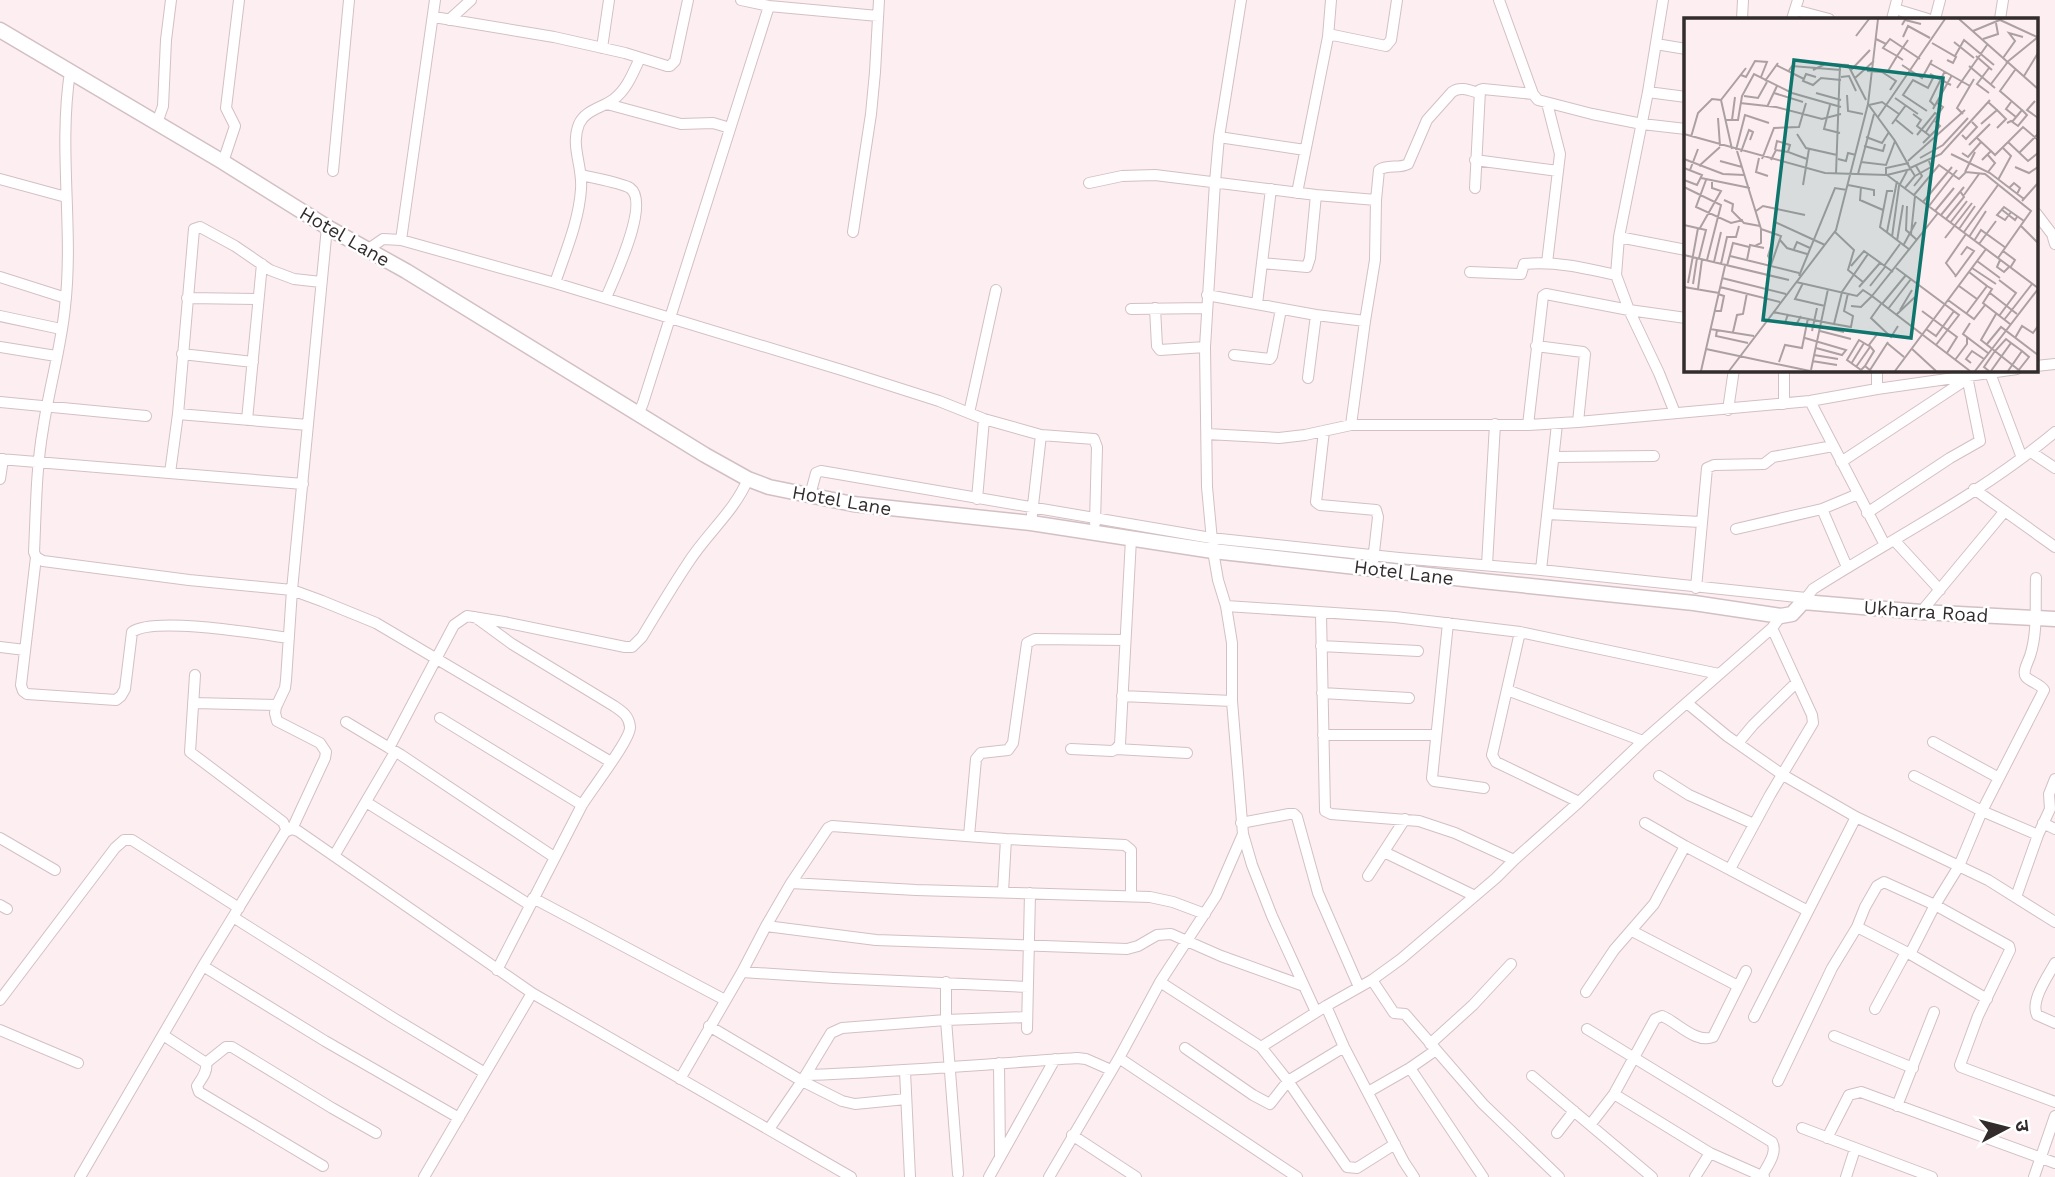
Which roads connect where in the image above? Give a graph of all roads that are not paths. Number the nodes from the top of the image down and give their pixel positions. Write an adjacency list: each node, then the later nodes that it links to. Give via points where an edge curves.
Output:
1 (171, 0): 42 (street)
2 (239, 0): 48 (street, via 226,108 235,127)
3 (349, 0): 50 (street)
4 (435, 0): 22 (street)
5 (471, 0): 28 (street)
6 (609, 0): 32 (street)
7 (688, 0): 34 (street, via 673,64 664,66)
8 (741, 0): 18 (street)
9 (878, 0): 21 (street)
10 (1241, 0): 46 (street)
11 (1331, 0): 30 (street)
12 (1397, 0): 30 (street, via 1386,46)
13 (1499, 0): 38 (street)
14 (1663, 0): 31 (street)
15 (1743, 0): 23 (street)
16 (1940, 0): 26 (street)
17 (2003, 0): 27 (street)
18 (769, 6): 21 (street); 44 (street)
19 (1895, 9): 25 (street)
20 (1795, 10): 24 (street)
21 (878, 16): 64 (street, via 871,114)
22 (434, 17): 28 (street); 66 (street)
23 (1742, 18)
24 (1825, 18)
25 (1925, 18)
26 (1935, 18)
27 (2000, 18)
28 (449, 20): 32 (street)
29 (0, 30): 35 (street, Hotel Lane)
30 (1328, 37): 47 (street)
31 (1656, 44): 33 (street); 36 (street)
32 (602, 48): 34 (street)
33 (1684, 49)
34 (640, 58): 40 (street, via 624,89)
35 (71, 72): 42 (street, Hotel Lane); 60 (street, via 64,140)
36 (1648, 92): 39 (street); 43 (street)
37 (1479, 93): 38 (street, via 1483,89); 49 (street); 61 (street, via 1459,88 1452,92 1427,120 1408,164 1379,170)
38 (1533, 94): 41 (street)
39 (1684, 97)
40 (607, 103): 44 (street, via 681,124 713,122); 52 (street, via 580,121 575,145)
41 (1547, 103): 43 (street); 51 (street, via 1559,144)
42 (160, 117): 48 (street, Hotel Lane)
43 (1642, 124): 45 (street); 65 (street)
44 (730, 128): 92 (street)
45 (1684, 129)
46 (1219, 137): 47 (street); 54 (street)
47 (1305, 150): 58 (street)
48 (227, 151): 63 (street, Hotel Lane)
49 (1475, 160): 51 (street); 56 (street)
50 (333, 170)
51 (1558, 171): 71 (street)
52 (582, 175): 77 (street, via 577,214); 82 (street, via 630,188 636,196 634,227)
53 (0, 179): 60 (street)
54 (1215, 182): 55 (street, via 1155,175); 57 (street); 79 (street)
55 (1089, 183)
56 (1475, 188)
57 (1271, 189): 58 (street); 70 (street)
58 (1297, 193): 59 (street)
59 (1316, 195): 61 (street); 70 (street, via 1310,264 1305,268)
60 (66, 197): 80 (street)
61 (1376, 200): 94 (street, via 1375,260)
62 (2038, 216): 67 (street)
63 (327, 227): 68 (street, Hotel Lane); 76 (street)
64 (853, 232)
65 (1619, 237): 69 (street); 74 (street)
66 (401, 240): 68 (street, via 389,238); 77 (street)
67 (2055, 244)
68 (372, 246): 116 (street, Hotel Lane, via 406,271)
69 (1684, 250)
70 (1262, 262): 84 (street)
71 (1547, 263): 73 (street, via 1524,264 1521,274); 74 (street)
72 (262, 264): 76 (street, via 284,276); 81 (street, via 196,227); 83 (street)
73 (1470, 272)
74 (1616, 275): 89 (street)
75 (0, 277): 80 (street)
76 (321, 282): 127 (street)
77 (555, 283): 82 (street)
78 (996, 290): 118 (street)
79 (1207, 295): 84 (street); 86 (street)
80 (66, 298): 95 (street)
81 (187, 298): 83 (street); 99 (street)
82 (606, 298): 92 (street)
83 (258, 299): 102 (street)
84 (1257, 304): 88 (street)
85 (1155, 308): 86 (street); 87 (street); 98 (street, via 1160,350)
86 (1207, 308): 98 (street)
87 (1131, 309)
88 (1281, 309): 90 (street); 100 (street, via 1269,359)
89 (1629, 310): 93 (street); 96 (street, via 1546,294 1541,299); 119 (street)
90 (1316, 315): 94 (street); 110 (street)
91 (0, 316): 95 (street)
92 (671, 317): 116 (street); 118 (street)
93 (1684, 318)
94 (1365, 321): 128 (street)
95 (61, 329): 101 (street)
96 (1536, 346): 124 (street, via 1585,354); 129 (street)
97 (0, 347): 101 (street)
98 (1205, 347): 132 (street)
99 (182, 354): 102 (street); 120 (street)
100 (1234, 355)
101 (56, 356): 115 (street)
102 (253, 362): 122 (street)
103 (1734, 371): 117 (street)
104 (1784, 371): 114 (street)
105 (1877, 371): 111 (street)
106 (2003, 371): 107 (street)
107 (1990, 373): 109 (street); 135 (street)
108 (1939, 374): 109 (street); 111 (street)
109 (1967, 377): 140 (street); 152 (street, via 1980,441)
110 (1308, 378)
111 (1877, 389): 112 (street)
112 (1810, 401): 114 (street); 134 (street)
113 (0, 402): 115 (street)
114 (1784, 404): 117 (street)
115 (47, 407): 121 (street); 139 (street)
116 (641, 408): 144 (street, Hotel Lane, via 705,456)
117 (1728, 410): 119 (street)
118 (969, 413): 123 (street)
119 (1675, 413): 124 (street)
120 (178, 414): 122 (street); 142 (street)
121 (146, 416)
122 (247, 419): 127 (street)
123 (984, 419): 133 (street); 149 (street)
124 (1578, 422): 126 (street)
125 (1494, 424): 128 (street); 129 (street); 164 (street)
126 (1557, 424): 129 (street); 137 (street)
127 (307, 425): 145 (street)
128 (1351, 425): 130 (street)
129 (1528, 425)
130 (1324, 431): 132 (street, via 1279,438); 163 (street, via 1316,502 1376,510)
131 (2055, 432): 135 (street)
132 (1207, 434): 160 (street)
133 (1041, 435): 154 (street); 156 (street, via 1096,441)
134 (1833, 446): 140 (street); 155 (street, via 1773,457 1764,464 1710,466 1705,471)
135 (2026, 455): 141 (street); 147 (street)
136 (1654, 456): 137 (street)
137 (1555, 457): 153 (street)
138 (1, 459): 139 (street); 143 (street)
139 (39, 462): 142 (street); 162 (street)
140 (1841, 462): 148 (street)
141 (2055, 468)
142 (170, 473): 145 (street)
143 (0, 479)
144 (748, 479): 146 (street, Hotel Lane, via 769,487); 175 (street, via 730,512 688,562 632,647)
145 (303, 484): 169 (street)
146 (812, 487): 149 (street, via 821,471); 154 (street, Hotel Lane, via 853,504 911,512)
147 (1974, 489): 151 (street); 159 (street)
148 (1858, 495): 150 (street); 152 (street)
149 (977, 499): 154 (street)
150 (1822, 509): 157 (street); 165 (street)
151 (2004, 512): 161 (street); 170 (street)
152 (1867, 513): 159 (street)
153 (1548, 514): 155 (street); 166 (street)
154 (1032, 515): 156 (street, Hotel Lane)
155 (1701, 522): 168 (street)
156 (1095, 525): 158 (street, Hotel Lane); 160 (street)
157 (1736, 529)
158 (1131, 539): 160 (street, Hotel Lane); 182 (street)
159 (1889, 542): 165 (street); 170 (street)
160 (1212, 544): 163 (street, Hotel Lane); 172 (street)
161 (2055, 547)
162 (36, 556): 169 (street, via 86,568); 185 (street)
163 (1373, 562): 164 (street); 178 (street, Hotel Lane, via 1695,603)
164 (1487, 565): 166 (street)
165 (1847, 567): 171 (street, via 1813,589)
166 (1541, 570): 168 (street)
167 (2036, 578): 176 (street)
168 (1696, 587): 171 (street)
169 (292, 590): 181 (street); 187 (street, via 376,623)
170 (1940, 590): 173 (street)
171 (1801, 604): 173 (street, Ukharra Road); 178 (street, Hotel Lane)
172 (1226, 606): 174 (street); 195 (street, via 1232,643)
173 (1921, 612): 176 (street, Ukharra Road)
174 (1321, 614): 179 (street); 183 (street)
175 (474, 617): 187 (street, via 467,616 454,625); 210 (street, via 626,715 630,732)
176 (2035, 619): 177 (street, Ukharra Road); 214 (street, via 2032,652 2024,672 2044,690)
177 (2055, 619)
178 (1777, 622): 188 (street); 190 (street)
179 (1448, 623): 180 (street); 202 (street)
180 (1520, 632): 188 (street); 191 (street)
181 (289, 638): 185 (street, via 197,627 137,628 132,632 125,689 111,701 27,694 21,688); 198 (street, via 285,688)
182 (1125, 640): 193 (street); 230 (street, via 1035,639 1027,643 1013,743 1008,750 981,753 976,760)
183 (1321, 646): 186 (street); 192 (street)
184 (0, 648): 185 (street)
185 (25, 650)
186 (1418, 651)
187 (436, 658): 207 (street); 210 (street)
188 (1719, 674): 197 (street)
189 (195, 675): 196 (street)
190 (1797, 682): 205 (street); 211 (street, via 1813,721)
191 (1507, 690): 203 (street); 218 (street, via 1493,759)
192 (1322, 693): 194 (street); 201 (street)
193 (1122, 696): 195 (street); 208 (street)
194 (1409, 698)
195 (1232, 701): 226 (street)
196 (193, 703): 198 (street); 228 (street, via 190,752)
197 (1687, 703): 203 (street); 205 (street)
198 (277, 705): 228 (street, via 277,721 320,743 326,752)
199 (440, 718): 219 (street)
200 (346, 722): 207 (street)
201 (1322, 735): 202 (street); 222 (street, via 1327,813)
202 (1435, 736): 216 (street, via 1434,781)
203 (1643, 741): 218 (street)
204 (1933, 742): 214 (street)
205 (1738, 743): 211 (street)
206 (1071, 749): 208 (street)
207 (392, 750): 217 (street); 236 (street)
208 (1116, 750): 209 (street)
209 (1187, 753)
210 (611, 762): 219 (street)
211 (1783, 775): 221 (street); 225 (street)
212 (1659, 776): 225 (street)
213 (1914, 776): 220 (street)
214 (1999, 778): 220 (street)
215 (2055, 779): 224 (street)
216 (1483, 788)
217 (366, 802): 235 (street); 248 (street)
218 (1579, 802): 237 (street)
219 (582, 805): 236 (street)
220 (1982, 811): 229 (street); 238 (street)
221 (1856, 817): 238 (street); 250 (street)
222 (1405, 819): 234 (street); 237 (street, via 1444,829)
223 (1645, 823): 233 (street)
224 (2043, 823): 227 (street); 229 (street)
225 (1754, 824): 239 (street)
226 (1242, 828): 252 (street, via 1226,875); 269 (street, via 1272,916); 272 (street, via 1289,814 1297,817 1318,893)
227 (2055, 829)
228 (289, 830): 235 (street, via 298,831); 251 (street)
229 (2038, 835): 247 (street)
230 (969, 836): 232 (street); 242 (street, via 832,826)
231 (0, 838): 240 (street)
232 (1006, 839): 243 (street); 245 (street, via 1129,847)
233 (1685, 846): 239 (street); 256 (street, via 1654,904)
234 (1384, 852): 241 (street); 246 (street)
235 (334, 856): 263 (street)
236 (554, 857): 248 (street)
237 (1514, 860): 246 (street)
238 (1959, 866): 247 (street); 249 (street)
239 (1730, 869): 250 (street)
240 (55, 870)
241 (1368, 876)
242 (791, 883): 243 (street); 254 (street)
243 (1003, 892): 244 (street)
244 (1030, 894): 245 (street); 258 (street)
245 (1131, 896): 252 (street, via 1174,902)
246 (1475, 896): 266 (street)
247 (2016, 897): 253 (street)
248 (532, 902): 263 (street); 277 (street)
249 (1935, 905): 255 (street, via 1880,883); 259 (street); 275 (street, via 2009,946)
250 (1808, 911): 283 (street)
251 (236, 913): 262 (street); 276 (street, via 132,840 124,840); 307 (street)
252 (1205, 914): 257 (street)
253 (2055, 922)
254 (766, 926): 258 (street, via 876,940); 265 (street)
255 (1857, 927): 259 (street); 312 (street, via 1832,968)
256 (1632, 931): 270 (street); 273 (street)
257 (1185, 940): 258 (street, via 1157,935 1127,949); 268 (street); 269 (street)
258 (1029, 945): 271 (street)
259 (1908, 953): 275 (street); 279 (street)
260 (2055, 962): 285 (street, via 2034,1007 2037,1015)
261 (1511, 964): 294 (street)
262 (202, 966): 290 (street); 320 (street)
263 (497, 970): 274 (street)
264 (1746, 971): 270 (street)
265 (742, 972): 267 (street); 277 (street)
266 (1372, 980): 272 (street); 294 (street, via 1394,1013 1405,1014)
267 (946, 982): 271 (street); 284 (street)
268 (1160, 982): 292 (street); 296 (street)
269 (1304, 986): 280 (street)
270 (1738, 986): 297 (street, via 1713,1037 1700,1038 1658,1017)
271 (1028, 987): 282 (street)
272 (1359, 987): 278 (street)
273 (1586, 992)
274 (532, 993): 307 (street); 310 (street)
275 (1987, 999): 316 (street, via 1961,1067)
276 (0, 1000)
277 (725, 1000): 286 (street)
278 (1326, 1006): 280 (street); 293 (street)
279 (1875, 1009)
280 (1316, 1012): 292 (street)
281 (1934, 1012): 304 (street)
282 (1027, 1017): 284 (street); 287 (street)
283 (1754, 1017)
284 (946, 1020): 302 (street); 309 (street, via 834,1030)
285 (2055, 1023)
286 (709, 1026): 309 (street); 310 (street)
287 (1027, 1029)
288 (1587, 1029): 297 (street)
289 (0, 1030): 299 (street)
290 (163, 1035): 300 (street); 337 (street)
291 (1834, 1036): 304 (street)
292 (1261, 1047): 311 (street)
293 (1344, 1047): 311 (street); 313 (street)
294 (1433, 1047): 303 (street); 347 (street, via 1483,1104)
295 (1185, 1048): 311 (street, via 1266,1104 1273,1103)
296 (1119, 1058): 305 (street); 335 (street)
297 (1633, 1058): 314 (street); 350 (street, via 1772,1142 1774,1153)
298 (1055, 1059): 301 (street); 305 (street, via 1086,1059); 332 (street)
299 (78, 1063)
300 (206, 1063): 325 (street, via 232,1047); 334 (street, via 199,1092)
301 (999, 1063): 302 (street); 332 (street)
302 (950, 1066): 306 (street); 336 (street)
303 (1410, 1068): 313 (street); 346 (street)
304 (1913, 1068): 317 (street)
305 (1111, 1070): 326 (street)
306 (905, 1071): 309 (street); 315 (street)
307 (485, 1073): 320 (street)
308 (1532, 1076): 318 (street)
309 (804, 1078): 315 (street, via 855,1104); 323 (street)
310 (680, 1079): 323 (street)
311 (1287, 1081): 328 (street, via 1347,1167 1357,1168)
312 (1778, 1081)
313 (1368, 1092): 328 (street)
314 (1614, 1094): 321 (street); 330 (street)
315 (906, 1099): 340 (street)
316 (2055, 1102)
317 (1897, 1105): 327 (street, via 1861,1092 1849,1095); 331 (street)
318 (1574, 1111): 321 (street); 324 (street)
319 (2055, 1116): 331 (street)
320 (459, 1118): 338 (street)
321 (1590, 1125): 348 (street)
322 (1801, 1128): 327 (street)
323 (769, 1129): 339 (street)
324 (1557, 1132)
325 (376, 1133)
326 (1072, 1135): 342 (street); 343 (street)
327 (1827, 1138): 329 (street)
328 (1395, 1144): 345 (street)
329 (1855, 1149): 351 (street); 352 (street)
330 (1710, 1153): 349 (street); 350 (street)
331 (2041, 1157): 333 (street); 353 (street)
332 (1000, 1158): 341 (street)
333 (2055, 1163)
334 (323, 1166)
335 (1281, 1173): 344 (street)
336 (958, 1174)
337 (80, 1177)
338 (424, 1177)
339 (851, 1177)
340 (910, 1177)
341 (989, 1177)
342 (1049, 1177)
343 (1136, 1177)
344 (1297, 1177)
345 (1413, 1177)
346 (1483, 1177)
347 (1559, 1177)
348 (1652, 1177)
349 (1695, 1177)
350 (1763, 1177)
351 (1846, 1177)
352 (1932, 1177)
353 (2034, 1177)

